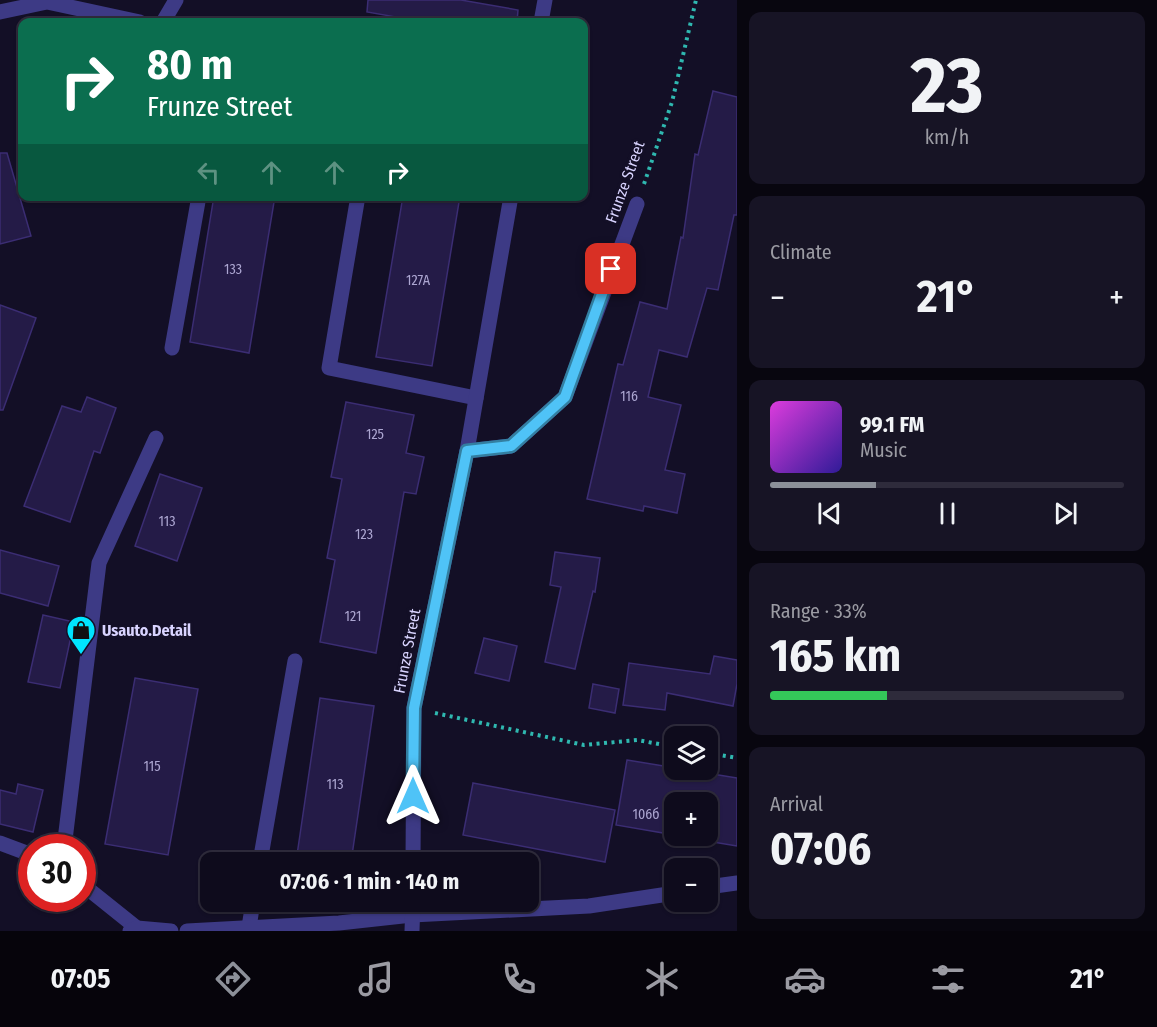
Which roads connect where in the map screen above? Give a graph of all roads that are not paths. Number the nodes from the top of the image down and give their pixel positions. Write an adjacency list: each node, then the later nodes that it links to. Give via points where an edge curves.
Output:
1 (176, 0): 5 (street)
2 (545, 0): 6 (street)
3 (0, 12): 4 (street, via 47,2)
4 (121, 18)
5 (166, 18)
6 (542, 18)
7 (198, 201): 11 (street)
8 (357, 201): 12 (street, via 329,368)
9 (510, 201): 12 (street, Frunze Street)
10 (637, 204): 14 (street, Frunze Street, via 565,397 511,446)
11 (172, 348)
12 (476, 398): 14 (street, Frunze Street)
13 (156, 438): 16 (street, via 99,563)
14 (467, 451): 20 (street, Frunze Street, via 414,708)
15 (295, 661): 19 (street)
16 (66, 834)
17 (0, 843): 18 (street)
18 (18, 850)
19 (262, 852)
20 (413, 852)
21 (737, 883): 22 (street)
22 (718, 886)
23 (664, 895): 25 (street, via 589,906)
24 (96, 897): 31 (street)
25 (539, 907)
26 (252, 912): 29 (street)
27 (395, 912): 30 (street)
28 (412, 912): 34 (street)
29 (249, 927): 30 (street); 33 (street)
30 (333, 927)
31 (133, 930): 32 (street)
32 (171, 931)
33 (187, 931)
34 (412, 931)

